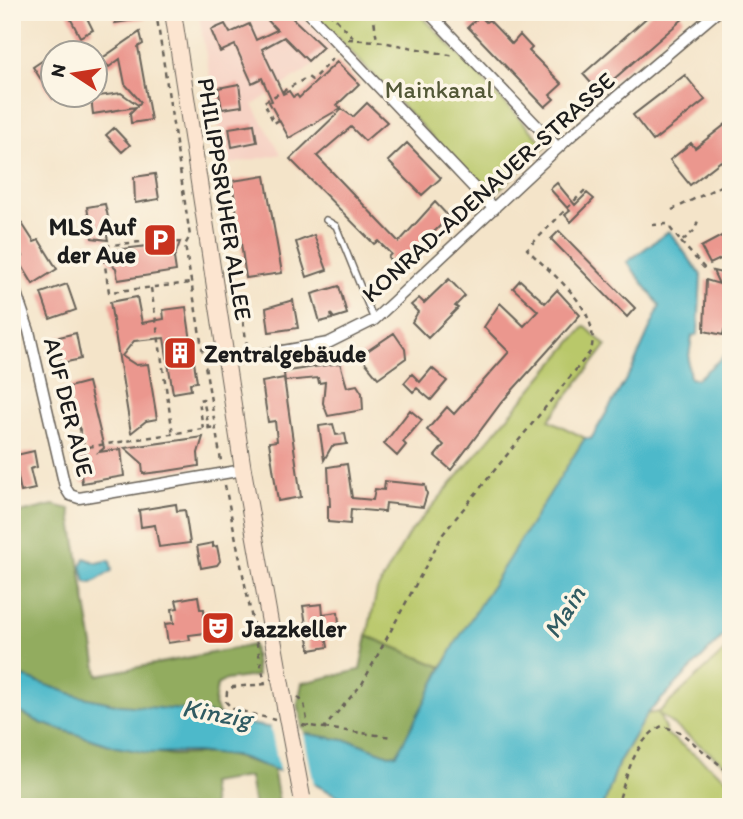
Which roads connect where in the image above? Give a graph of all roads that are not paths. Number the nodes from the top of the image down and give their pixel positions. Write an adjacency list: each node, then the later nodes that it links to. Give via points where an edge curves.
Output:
1 (173, 12): 10 (main road, PHILIPPSRUHER ALLEE)
2 (308, 12): 6 (street)
3 (428, 12): 5 (street)
4 (717, 12): 5 (street, KONRAD-ADENAUER-STRASSE)
5 (558, 148): 6 (street, KONRAD-ADENAUER-STRASSE)
6 (494, 209): 9 (street, KONRAD-ADENAUER-STRASSE)
7 (326, 219): 9 (lane, via 336,226)
8 (12, 281): 11 (street, AUF DER AUE, via 29,331 67,492 79,498)
9 (374, 320): 10 (street, KONRAD-ADENAUER-STRASSE, via 328,343)
10 (226, 361): 11 (main road, PHILIPPSRUHER ALLEE)
11 (243, 470): 12 (main road, PHILIPPSRUHER ALLEE, bridge, via 273,684 290,700)
12 (302, 802)

